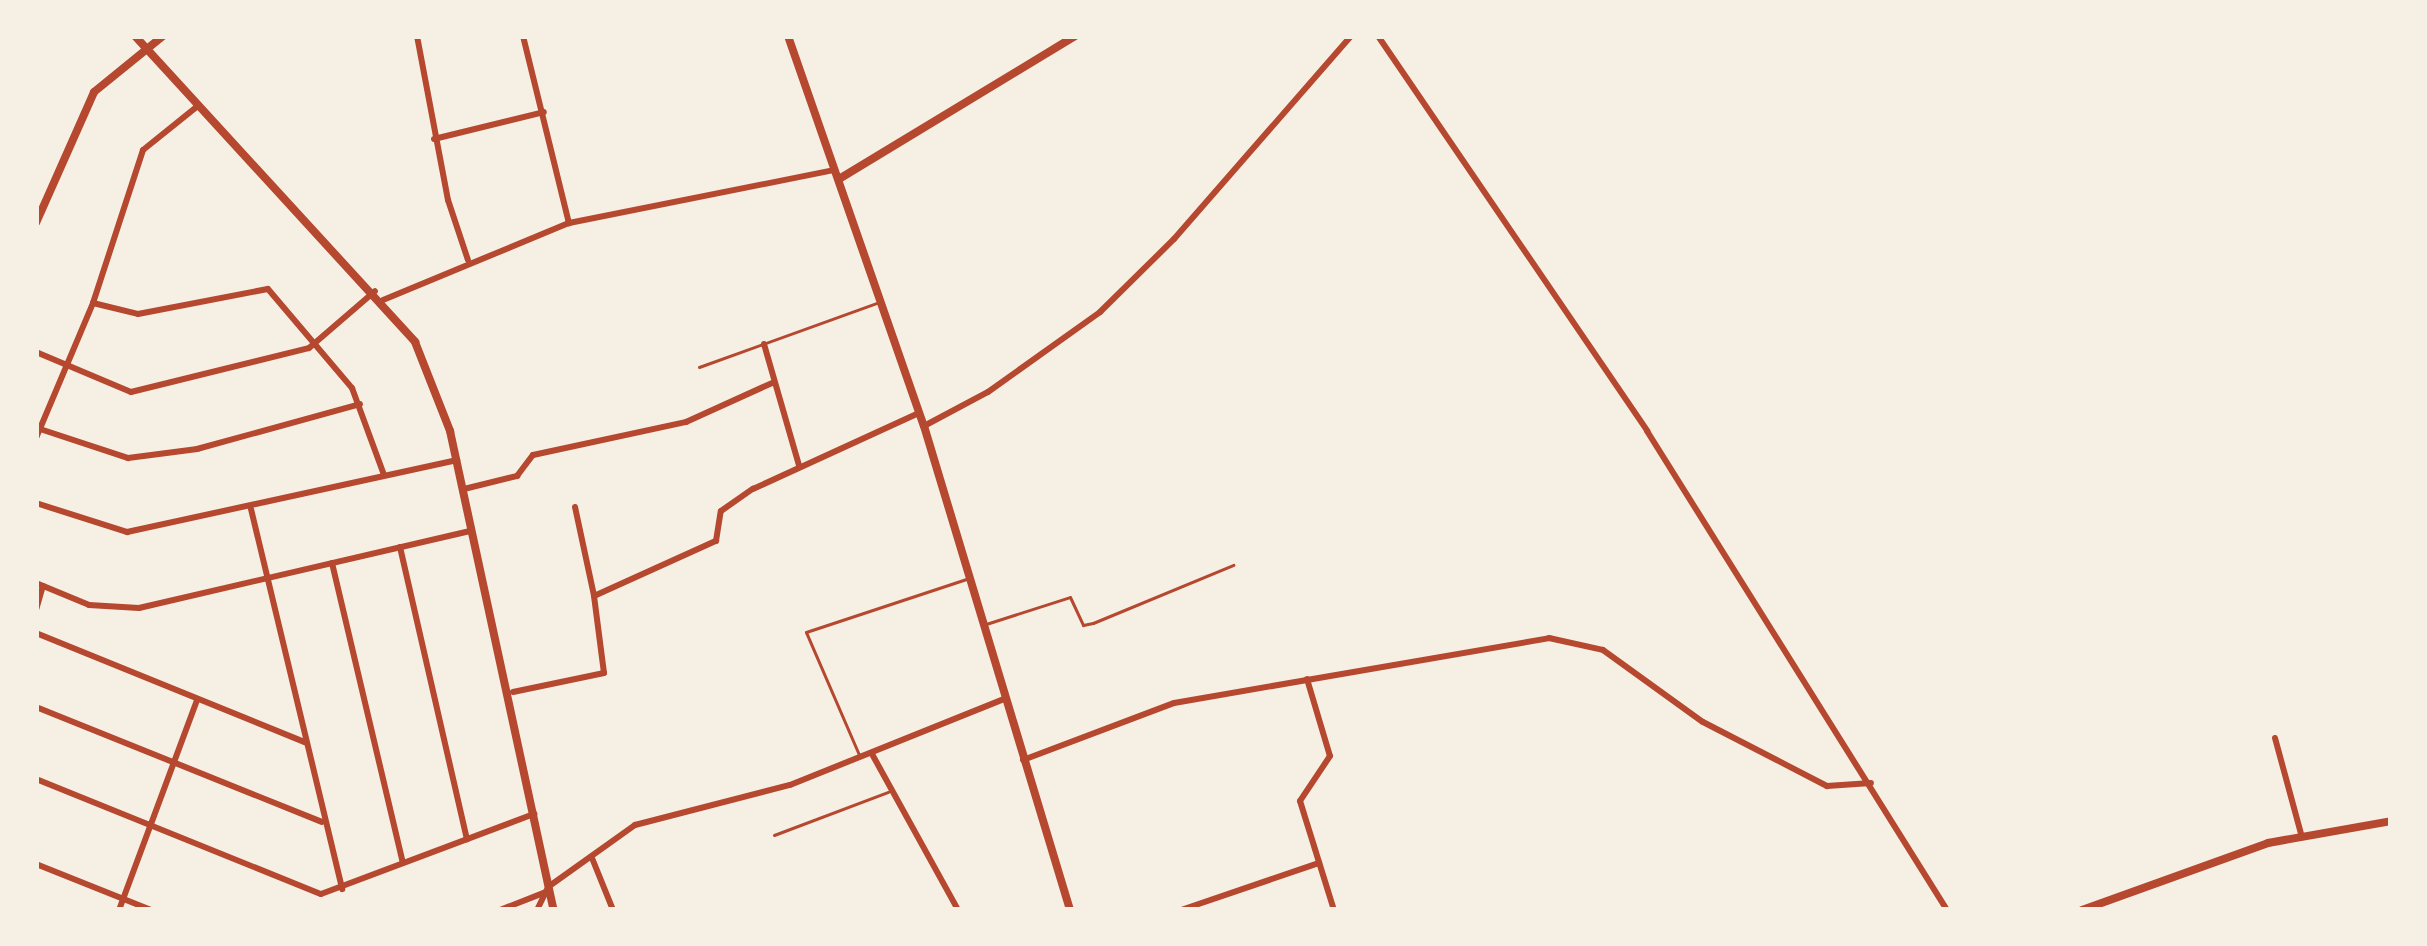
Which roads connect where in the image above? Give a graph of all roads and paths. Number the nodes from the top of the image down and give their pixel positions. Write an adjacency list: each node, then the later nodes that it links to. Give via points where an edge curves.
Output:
1 (135, 36): 9 (street)
2 (163, 36): 9 (street)
3 (417, 36): 12 (street)
4 (523, 36): 11 (street)
5 (788, 36): 13 (street)
6 (1075, 36): 13 (street)
7 (1351, 36): 30 (street, via 1174,239 1100,311 988,392)
8 (1378, 36): 62 (street, via 1454,137)
9 (146, 48): 10 (street); 14 (street, via 94,92)
10 (199, 104): 18 (street); 21 (street, via 143,150)
11 (544, 112): 12 (street); 16 (street)
12 (434, 139): 17 (street)
13 (837, 174): 16 (street); 20 (street)
14 (41, 196): 15 (street)
15 (36, 223)
16 (568, 223): 17 (street)
17 (468, 261): 19 (street)
18 (375, 291): 19 (street); 22 (street)
19 (383, 301): 32 (street, via 415,342)
20 (882, 301): 23 (lane); 29 (street)
21 (93, 302): 22 (street, via 137,314 261,286); 25 (street)
22 (315, 344): 25 (street, via 131,392); 28 (street)
23 (764, 344): 26 (lane); 27 (street)
24 (36, 352): 25 (street)
25 (65, 362): 31 (street)
26 (699, 367)
27 (772, 383): 33 (street); 35 (street, via 686,422 533,455 525,473)
28 (360, 404): 31 (street, via 196,449 128,458); 34 (street)
29 (919, 412): 30 (street); 33 (street)
30 (924, 426): 44 (street)
31 (38, 434)
32 (457, 460): 34 (street); 35 (street)
33 (799, 465): 46 (street, via 725,507 716,541)
34 (383, 475): 38 (street)
35 (464, 489): 39 (street)
36 (36, 503): 38 (street, via 127,532)
37 (575, 507): 46 (street)
38 (251, 509): 43 (street)
39 (475, 531): 40 (street); 51 (street)
40 (400, 547): 41 (street); 70 (street)
41 (332, 563): 43 (street); 74 (street)
42 (1233, 565): 48 (lane, via 1093,623 1083,625 1070,598)
43 (267, 576): 45 (street, via 113,609); 56 (street)
44 (971, 578): 48 (street); 58 (lane, via 806,632)
45 (39, 585): 47 (street)
46 (594, 596): 51 (street, via 604,673)
47 (36, 610)
48 (985, 624): 52 (street)
49 (36, 633): 53 (street)
50 (1307, 678): 59 (street, via 1174,703); 62 (street, via 1528,640 1575,642 1603,650 1747,748 1827,786 1856,790); 72 (street, via 1330,756 1300,802)
51 (513, 692): 64 (street)
52 (1006, 698): 57 (street); 59 (street)
53 (197, 699): 56 (street); 60 (street)
54 (36, 707): 60 (street)
55 (2276, 738): 68 (street)
56 (306, 742): 66 (street)
57 (872, 754): 58 (street); 63 (street)
58 (860, 759): 71 (street, via 790,785 652,817)
59 (1023, 760): 85 (street)
60 (175, 764): 66 (street); 67 (street)
61 (36, 779): 67 (street)
62 (1870, 783): 88 (street)
63 (888, 792): 69 (lane); 84 (street)
64 (534, 814): 70 (street); 76 (street)
65 (2391, 821): 68 (street)
66 (322, 822): 75 (street)
67 (149, 824): 75 (street, via 302,888); 77 (street)
68 (2301, 834): 89 (street)
69 (774, 835)
70 (467, 838): 74 (street)
71 (592, 856): 76 (street); 83 (street)
72 (1319, 863): 86 (street); 87 (street)
73 (36, 864): 77 (street)
74 (403, 864): 75 (street)
75 (342, 889)
76 (547, 889): 80 (street); 81 (street); 82 (street)
77 (123, 898): 78 (street); 79 (street)
78 (119, 910)
79 (151, 910)
80 (500, 910)
81 (537, 910)
82 (554, 910)
83 (614, 910)
84 (958, 910)
85 (1070, 910)
86 (1181, 910)
87 (1334, 910)
88 (1947, 910)
89 (2082, 910)

